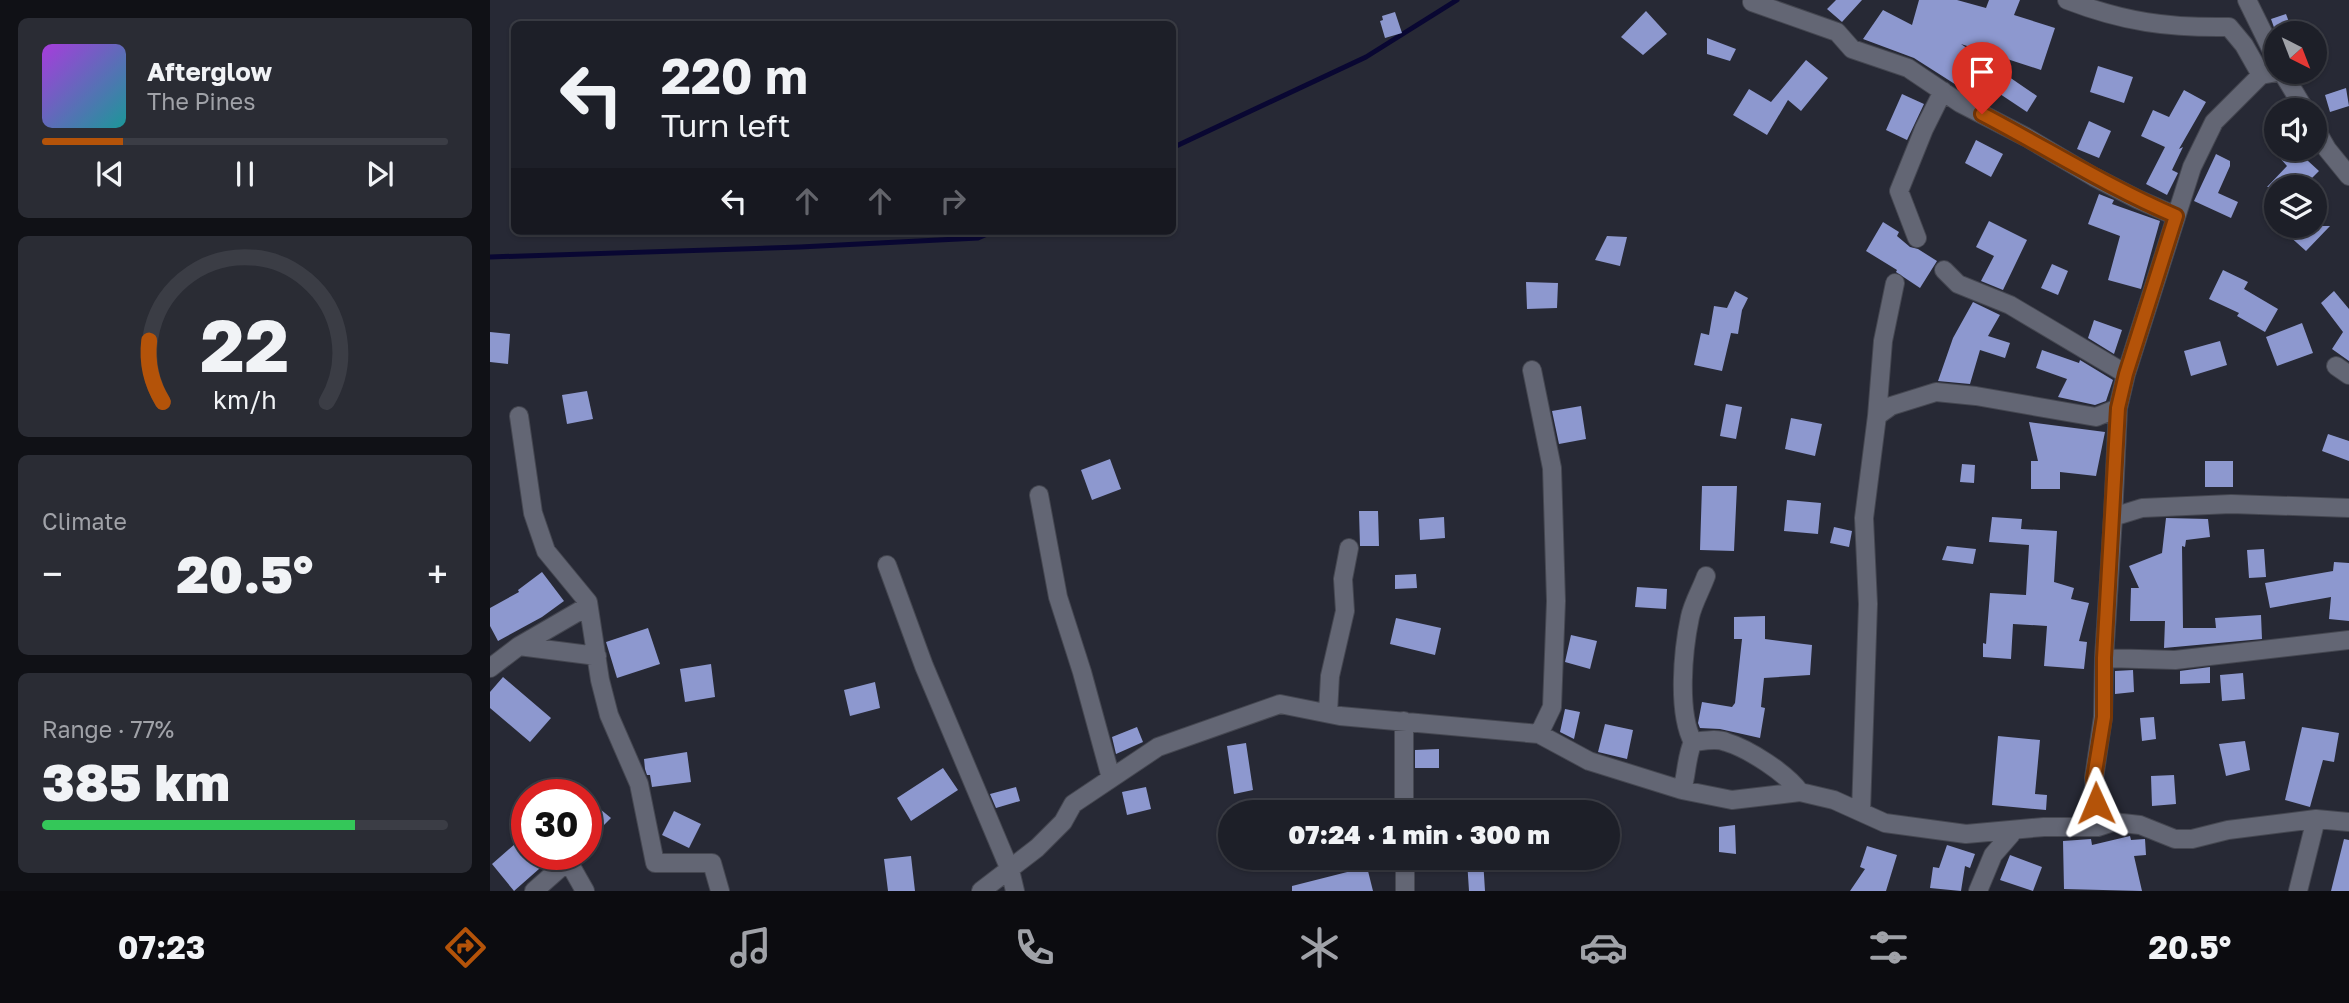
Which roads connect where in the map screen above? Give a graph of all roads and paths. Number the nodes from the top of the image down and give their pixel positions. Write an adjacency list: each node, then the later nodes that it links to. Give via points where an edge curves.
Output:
1 (2067, 0): 5 (street, via 2139,23 2228,27)
2 (2247, 0): 4 (street)
3 (1752, 2): 7 (street, via 1837,32 1853,49 1908,68)
4 (2264, 35)
5 (2264, 68)
6 (2264, 78): 10 (street, via 2214,122 2192,167)
7 (1943, 91): 10 (street, via 2094,177); 11 (street, via 1899,191)
8 (2327, 147): 9 (street)
9 (2349, 176)
10 (2176, 216): 15 (street)
11 (1917, 238)
12 (1944, 270): 15 (street, via 1958,284 2010,305)
13 (1895, 283): 18 (street, via 1883,341)
14 (1532, 370): 33 (street, via 1552,468 1556,601 1552,707)
15 (2126, 374): 16 (street)
16 (2118, 408): 18 (street, via 2096,417 1936,392 1891,406); 21 (street)
17 (519, 416): 25 (street, via 533,513 546,551)
18 (1877, 416): 39 (street, via 1864,518 1868,604)
19 (1039, 495): 35 (street, via 1058,597)
20 (2349, 508): 21 (street, via 2231,504 2142,508)
21 (2113, 517): 29 (street)
22 (1349, 548): 31 (street, via 1343,579 1345,611 1330,676)
23 (887, 565): 44 (street)
24 (1706, 576): 34 (street, via 1690,615 1683,664)
25 (589, 606): 27 (street); 28 (street)
26 (2349, 640): 29 (street, via 2175,660)
27 (519, 646): 28 (street); 30 (street)
28 (597, 656): 48 (street, via 609,715 639,784 656,863 712,863)
29 (2104, 658): 42 (street, via 2104,717 2094,778)
30 (490, 668)
31 (1328, 713): 32 (street); 35 (street, via 1280,704 1158,747)
32 (1404, 721): 33 (street); 38 (street)
33 (1539, 734): 36 (street, via 1589,761)
34 (1693, 742): 36 (street); 37 (street, via 1725,741 1773,767)
35 (1111, 778): 44 (street, via 1073,804 1063,822)
36 (1682, 790): 37 (street, via 1732,800)
37 (1800, 792): 39 (street)
38 (1404, 800)
39 (1860, 812): 43 (street, via 1885,823 1928,830 1966,834)
40 (2316, 819): 41 (street); 42 (street, via 2192,839 2175,839 2140,825 2113,822); 53 (street)
41 (2349, 822)
42 (2098, 827): 43 (street)
43 (2013, 831): 52 (street, via 1993,855)
44 (1010, 870): 49 (street); 50 (street)
45 (1405, 870): 51 (street)
46 (534, 891): 47 (street, via 568,861)
47 (585, 891)
48 (720, 891)
49 (981, 891)
50 (1015, 891)
51 (1405, 891)
52 (1978, 891)
53 (2298, 891)

